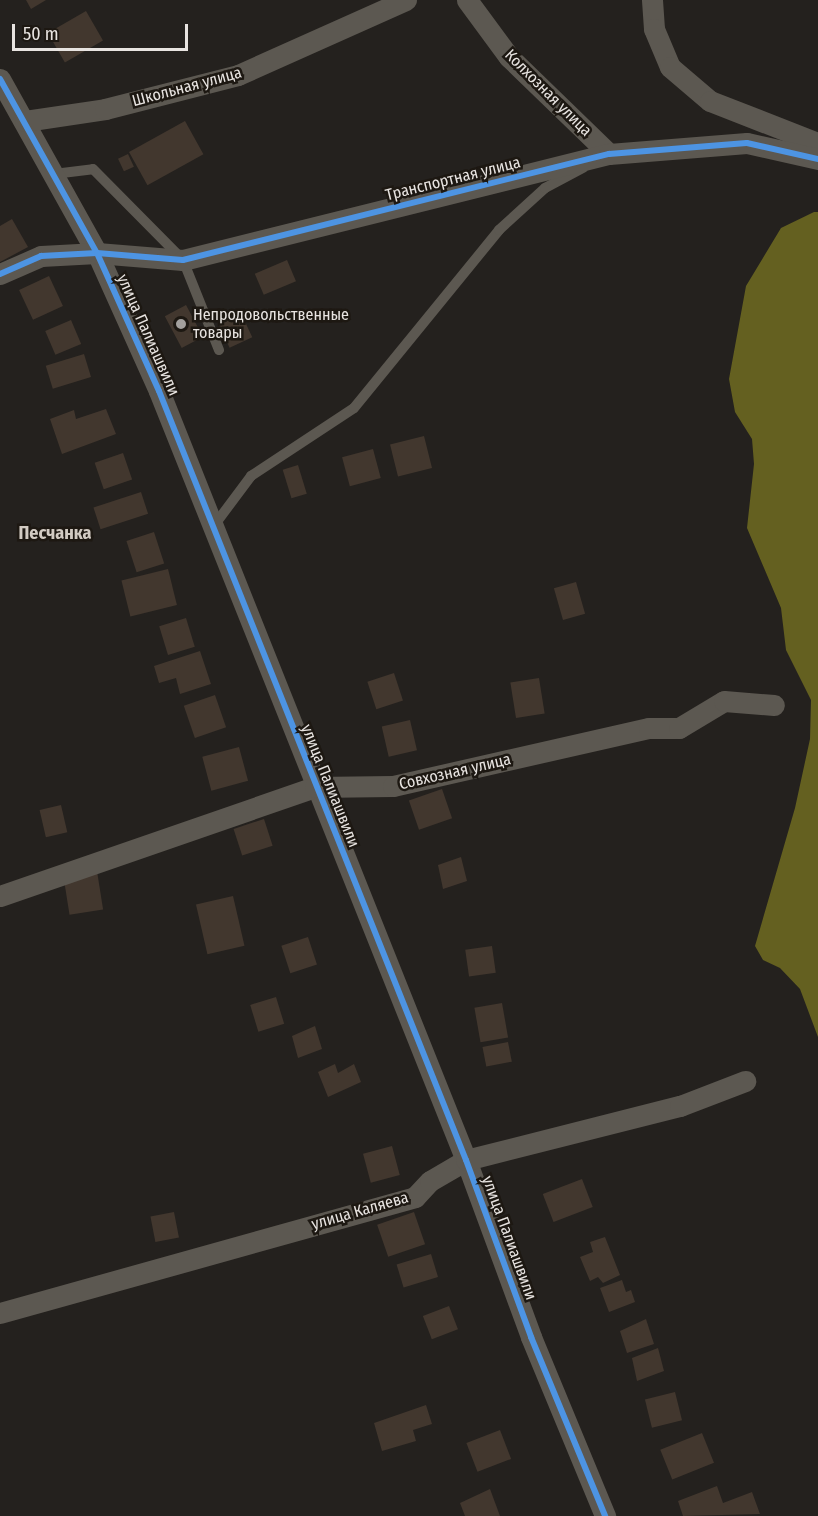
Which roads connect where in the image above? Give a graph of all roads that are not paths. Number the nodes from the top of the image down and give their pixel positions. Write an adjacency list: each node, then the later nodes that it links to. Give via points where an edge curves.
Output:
1 (406, 0): 5 (street, Школьная улица, via 238,75 105,109)
2 (467, 0): 7 (street, Колхозная улица, via 509,57)
3 (652, 0): 6 (street, via 654,28 670,67 710,101)
4 (0, 79): 5 (street, улица Палиашвили)
5 (25, 121): 9 (street, улица Палиашвили)
6 (818, 143)
7 (609, 154): 8 (street, Транспортная улица, via 747,143); 11 (street, Транспортная улица); 14 (lane, via 545,188 499,230 354,408 251,476)
8 (818, 159)
9 (54, 174): 10 (street, улица Палиашвили); 11 (lane, via 93,169)
10 (97, 253): 11 (street, Транспортная улица); 12 (street, Транспортная улица, via 41,256); 14 (street, улица Палиашвили, via 159,391)
11 (183, 260): 13 (lane)
12 (0, 274)
13 (219, 350)
14 (213, 528): 16 (street, улица Палиашвили)
15 (774, 705): 16 (street, Совхозная улица, via 724,701 679,728 649,728 393,786)
16 (315, 787): 17 (street, Совхозная улица); 19 (street, улица Палиашвили)
17 (0, 896)
18 (745, 1081): 19 (street, улица Каляева, via 680,1106)
19 (466, 1160): 20 (street, улица Каляева, via 430,1181 415,1197); 21 (street, улица Палиашвили, via 531,1336)
20 (0, 1313)
21 (605, 1516)

